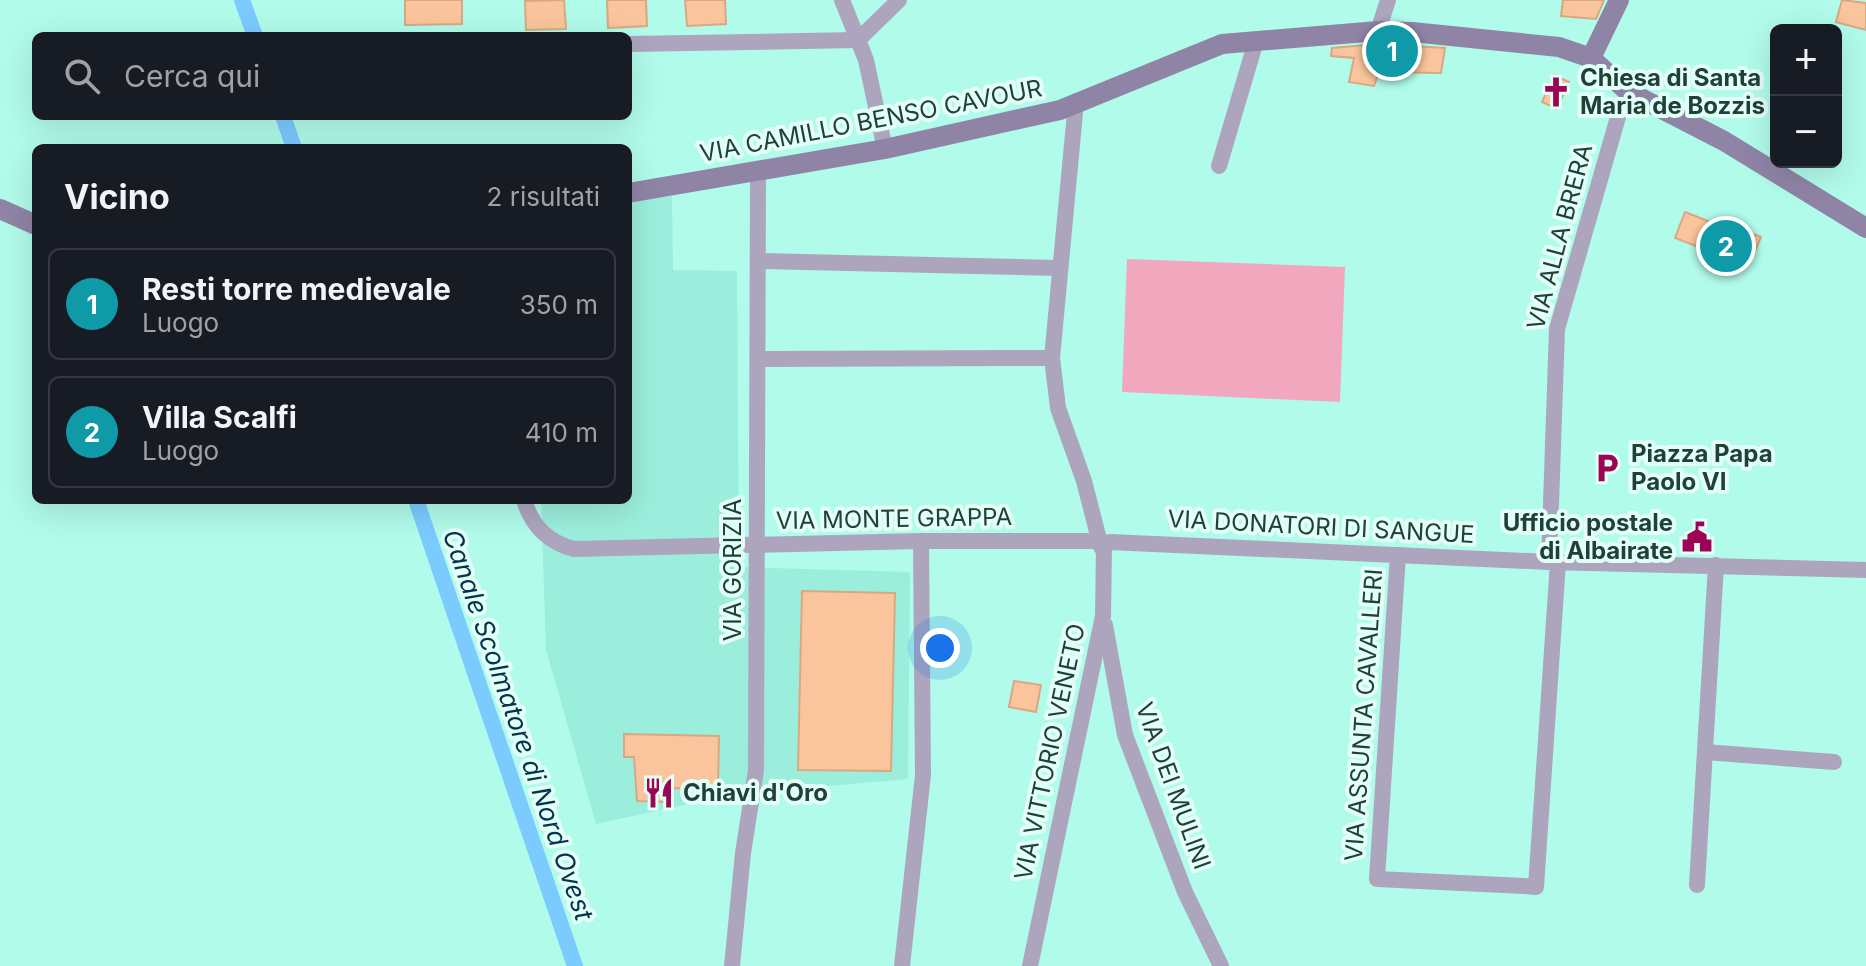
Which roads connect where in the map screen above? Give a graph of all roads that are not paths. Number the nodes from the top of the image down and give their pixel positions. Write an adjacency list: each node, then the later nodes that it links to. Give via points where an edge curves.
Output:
1 (842, 0): 6 (street)
2 (899, 0): 6 (street)
3 (1388, 0): 5 (street)
4 (1619, 0): 9 (street)
5 (1378, 31): 7 (street, VIA CAMILLO BENSO CAVOUR); 9 (street, VIA CAMILLO BENSO CAVOUR, via 1559,47)
6 (858, 40): 8 (street); 12 (street)
7 (1256, 41): 10 (street, VIA CAMILLO BENSO CAVOUR, via 1222,44); 13 (street)
8 (632, 44)
9 (1591, 58): 18 (street, via 1627,91 1738,149)
10 (1076, 102): 12 (street, VIA CAMILLO BENSO CAVOUR); 20 (street, VIA VITTORIO VENETO)
11 (1618, 117): 28 (street, VIA ALLA BRERA, via 1557,329)
12 (885, 149): 14 (street, VIA CAMILLO BENSO CAVOUR)
13 (1219, 166)
14 (758, 173): 15 (street, VIA CAMILLO BENSO CAVOUR); 19 (street, VIA GORIZIA)
15 (632, 192)
16 (0, 209): 17 (street)
17 (32, 223)
18 (1866, 228)
19 (760, 261): 20 (street); 22 (street, VIA GORIZIA)
20 (1059, 268): 21 (street, VIA VITTORIO VENETO)
21 (1052, 358): 22 (street); 25 (street, VIA VITTORIO VENETO, via 1058,408)
22 (759, 359): 26 (street, VIA GORIZIA)
23 (526, 504): 26 (street, VIA MONTE GRAPPA, via 538,528 560,546 574,549)
24 (921, 541): 25 (street, VIA MONTE GRAPPA); 26 (street, VIA MONTE GRAPPA); 37 (street, via 923,775)
25 (1103, 541): 27 (street, VIA DONATORI DI SANGUE); 31 (street, VIA VITTORIO VENETO)
26 (757, 545): 36 (street, VIA GORIZIA, via 756,770)
27 (1398, 555): 28 (street, VIA DONATORI DI SANGUE); 35 (street, VIA ASSUNTA CAVALLERI, via 1377,879)
28 (1554, 562): 29 (street, VIA DONATORI DI SANGUE); 35 (street, VIA ALLA BRERA)
29 (1716, 565): 30 (street, VIA DONATORI DI SANGUE); 32 (street)
30 (1866, 570)
31 (1103, 616): 38 (street, VIA VITTORIO VENETO); 39 (street, VIA DEI MULINI, via 1125,735 1185,892)
32 (1705, 752): 33 (street); 34 (street)
33 (1834, 762)
34 (1697, 885)
35 (1536, 887)
36 (732, 966)
37 (902, 966)
38 (1030, 966)
39 (1221, 966)

